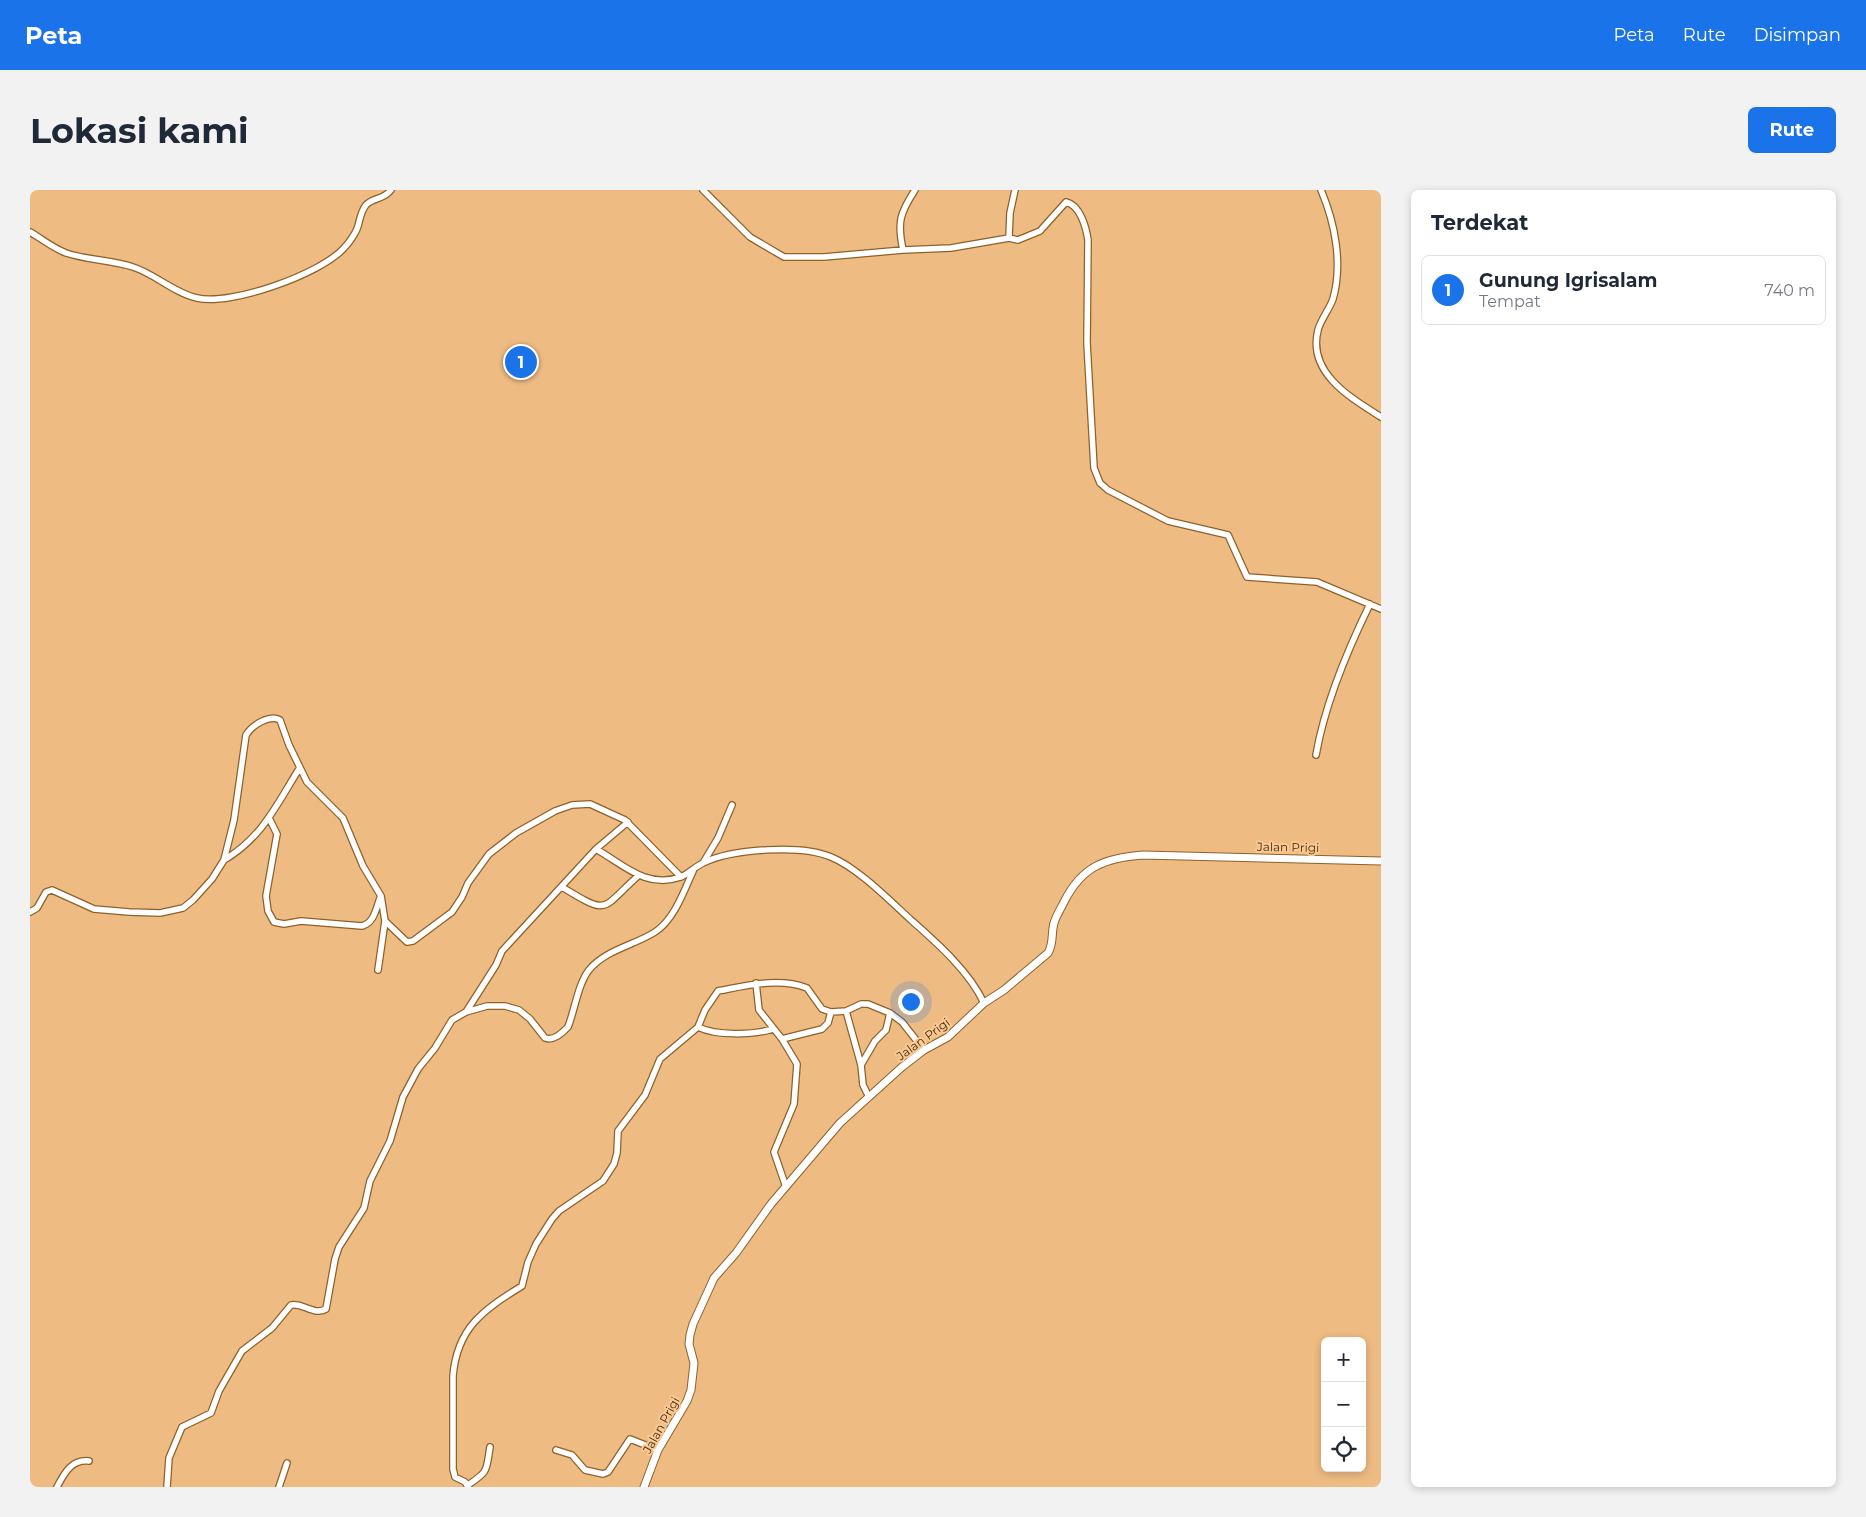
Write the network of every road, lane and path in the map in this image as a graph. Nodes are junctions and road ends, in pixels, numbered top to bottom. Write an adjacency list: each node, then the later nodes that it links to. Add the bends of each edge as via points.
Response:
1 (391, 190): 6 (street, via 368,203 344,248 325,264 241,295 200,299 189,296 149,273 112,261 68,254)
2 (703, 190): 8 (street, via 750,237 784,257)
3 (915, 190): 8 (street, via 900,216)
4 (1015, 190): 7 (street)
5 (1321, 190): 9 (street, via 1332,220 1336,274 1332,302 1318,331 1318,358 1331,380)
6 (30, 232)
7 (1009, 238): 8 (street, via 951,248); 10 (street, via 1018,240 1040,231 1066,202 1071,204 1085,225 1094,468 1100,483 1168,521 1228,536 1247,577 1318,582)
8 (903, 250)
9 (1381, 417)
10 (1370, 604): 11 (street); 12 (street, via 1352,641 1328,708)
11 (1381, 609)
12 (1316, 755)
13 (300, 769): 15 (street); 18 (street, via 278,719 271,718 247,732 234,820); 25 (street, via 307,782 343,818 363,866)
14 (732, 805): 20 (street)
15 (269, 818): 18 (street, via 252,840); 25 (street, via 277,834 266,896 274,922 362,926 372,920)
16 (628, 822): 17 (street); 23 (street); 27 (street, via 590,804 563,807 516,833 489,854 452,912 413,941 407,942)
17 (596, 849): 22 (street); 24 (street)
18 (224, 860): 26 (street, via 198,896 183,908 160,913 94,909 52,890 46,892 35,910)
19 (1381, 861): 30 (street, Jalan Prigi, via 1174,855 1119,857 1082,875 1070,890 1054,923 1052,946 1048,953)
20 (703, 863): 21 (street); 30 (street, via 747,851 830,856 924,931 965,975)
21 (693, 870): 23 (street); 32 (street, via 682,895 656,932 590,969 568,1027 562,1033 554,1038 545,1038 530,1018 505,1006 487,1006)
22 (638, 876): 23 (street, via 661,882); 24 (street, via 605,905 592,905)
23 (681, 877)
24 (562, 887): 32 (street, via 502,951)
25 (381, 896): 27 (street)
26 (30, 912)
27 (384, 921): 28 (street)
28 (378, 970)
29 (756, 984): 33 (street, via 807,988 822,1009); 35 (street, via 718,991); 36 (street, via 759,1010)
30 (984, 1003): 38 (street, Jalan Prigi, via 948,1037)
31 (846, 1010): 33 (street); 34 (street, via 868,1004); 39 (street)
32 (466, 1012): 49 (street, via 452,1020 442,1032 403,1097 390,1141 370,1181 364,1208 334,1259 326,1309 318,1311 300,1304 291,1305 272,1328 242,1351 211,1413 182,1427 169,1458)
33 (831, 1012): 37 (street, via 827,1026 822,1029)
34 (890, 1013): 38 (street, via 902,1022); 39 (street, via 886,1030 875,1041)
35 (698, 1027): 36 (street, via 715,1034); 47 (street, via 660,1059 646,1095 618,1131 614,1164 603,1181 559,1211 536,1244 522,1286 475,1320 462,1338 454,1369 453,1469 455,1477)
36 (773, 1029): 37 (street)
37 (782, 1039): 41 (street, via 798,1064 794,1104 774,1152)
38 (924, 1050): 40 (street, Jalan Prigi)
39 (861, 1065): 40 (street, via 863,1085)
40 (869, 1097): 41 (street, Jalan Prigi, via 824,1140)
41 (786, 1187): 44 (street, Jalan Prigi, via 714,1278 690,1335 694,1369 691,1390)
42 (490, 1447): 47 (street, via 486,1471)
43 (556, 1450): 44 (street, via 572,1455 585,1470 599,1475 608,1472 630,1439)
44 (658, 1450): 51 (street, Jalan Prigi)
45 (89, 1461): 48 (street, via 75,1462)
46 (287, 1462): 50 (street)
47 (468, 1486)
48 (56, 1487)
49 (167, 1487)
50 (279, 1487)
51 (644, 1487)

